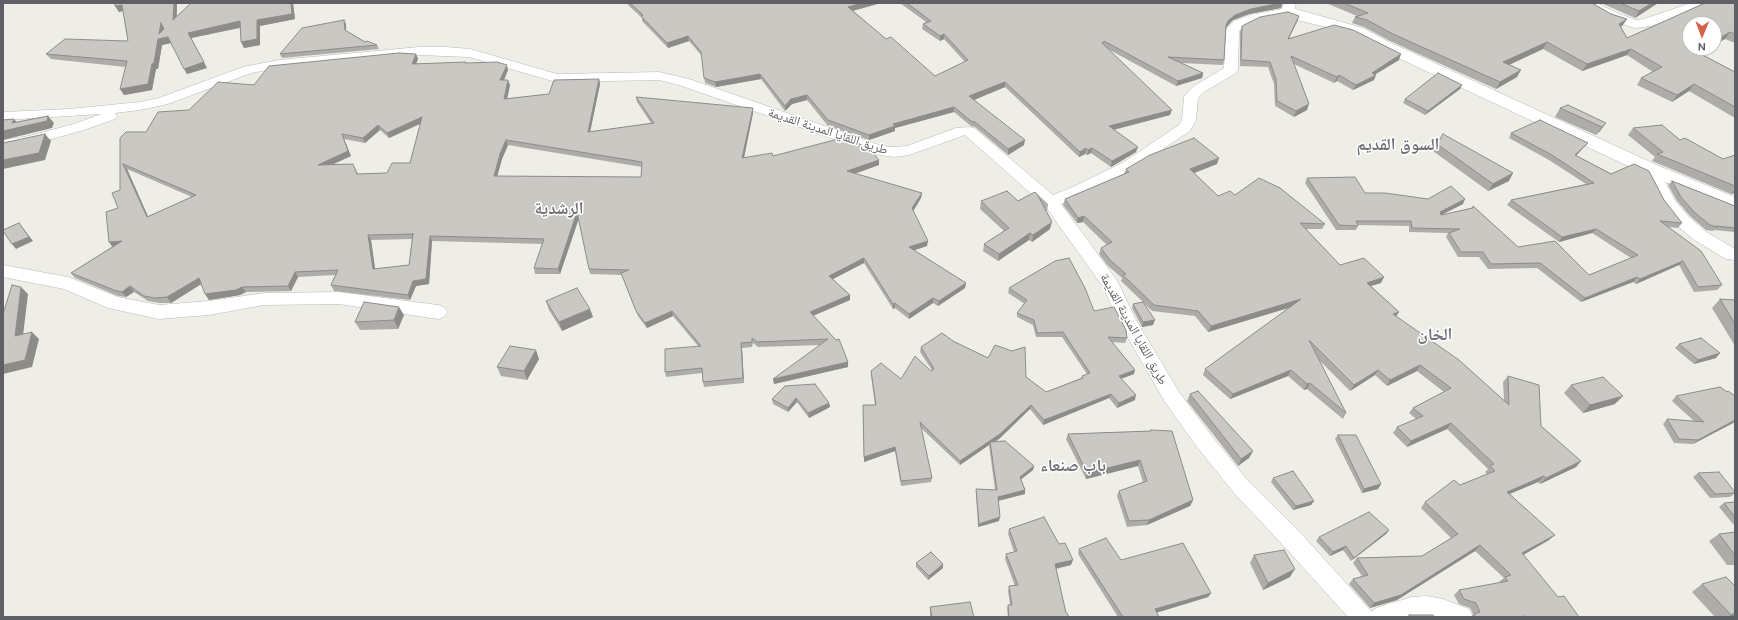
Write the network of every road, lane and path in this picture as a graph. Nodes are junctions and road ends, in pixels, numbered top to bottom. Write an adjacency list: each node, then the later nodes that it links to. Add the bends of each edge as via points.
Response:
1 (1588, 3): 2 (street, via 1612,16 1635,24 1646,23)
2 (1704, 3)
3 (1289, 8): 7 (street, via 1295,15 1357,31); 8 (street, via 1239,24 1233,30 1231,70 1199,89 1191,97 1189,120 1185,128 1129,165 1081,190)
4 (140, 106): 5 (street); 6 (street, via 79,127); 8 (street, طريق اللقايا المدينة القديمة, via 164,101 248,70 279,64 419,51 470,53 556,78 659,76 684,82 880,150 909,150 961,131 969,131)
5 (3, 116)
6 (3, 145)
7 (1652, 170): 9 (street); 10 (street, via 1669,204 1683,222)
8 (1050, 202): 13 (street, طريق اللقايا المدينة القديمة, via 1112,286 1126,319 1172,397 1204,441 1241,487)
9 (1735, 204)
10 (1734, 257)
11 (3, 271): 12 (street, via 68,283 114,303 159,312 209,308 264,299 339,298)
12 (438, 312)
13 (1363, 617)
14 (1382, 617): 15 (street, via 1412,608 1427,607)
15 (1461, 617)

